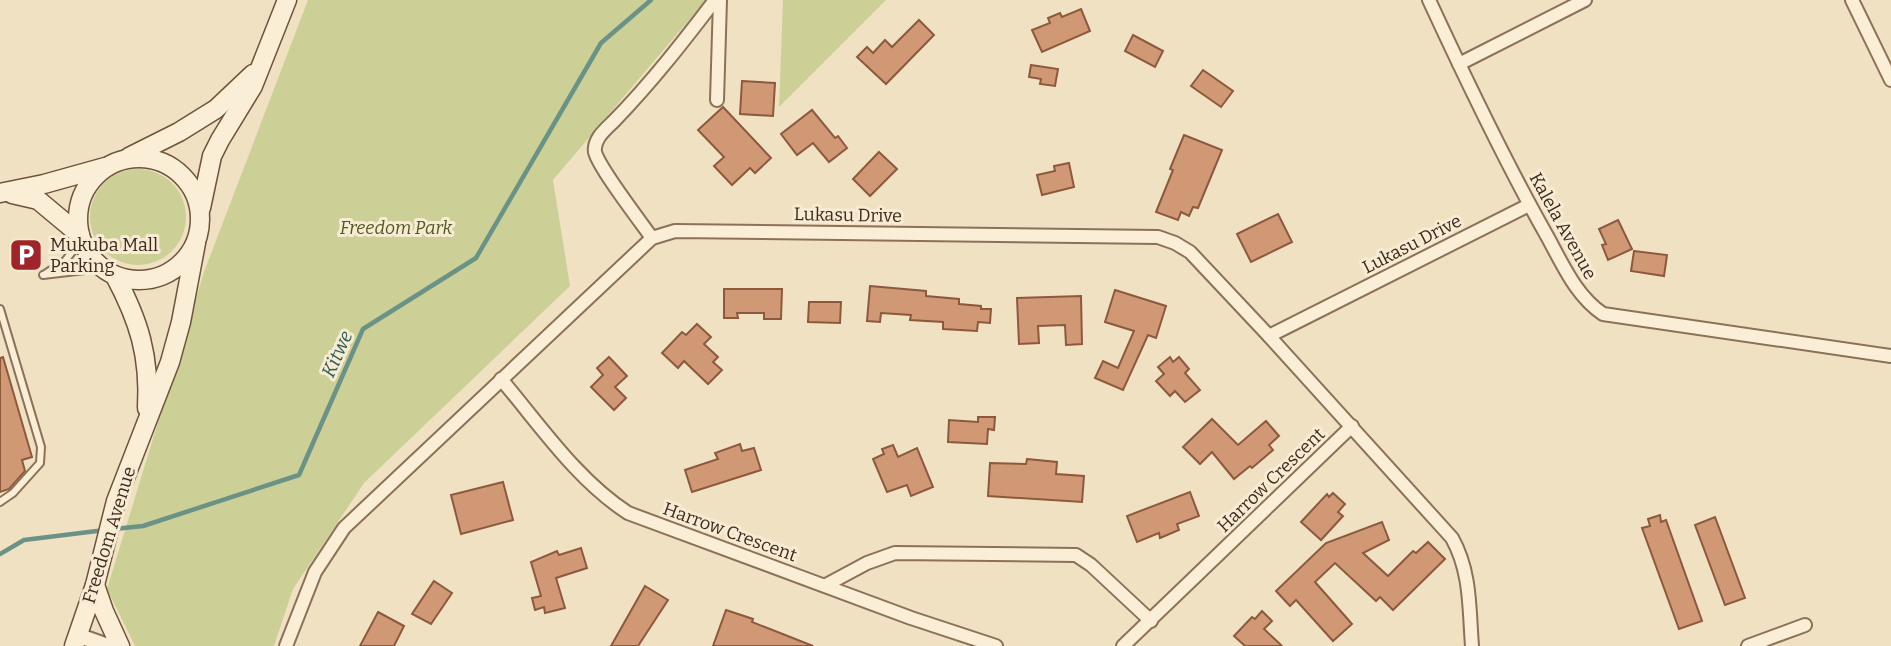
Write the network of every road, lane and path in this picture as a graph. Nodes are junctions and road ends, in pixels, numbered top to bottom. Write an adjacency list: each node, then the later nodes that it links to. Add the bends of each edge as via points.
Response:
1 (287, 0): 7 (main road)
2 (718, 0): 9 (street); 15 (street, via 596,143 595,152 604,170)
3 (1429, 0): 6 (street, Kalela Avenue)
4 (1586, 0): 6 (street)
5 (1852, 0): 8 (street)
6 (1459, 64): 12 (street, Kalela Avenue)
7 (259, 70): 10 (main road, via 216,109); 13 (main road, via 212,156)
8 (1891, 80)
9 (717, 100)
10 (116, 163): 11 (main road); 13 (main road, via 141,158 173,168 191,186); 14 (main road, via 86,188 78,219)
11 (1, 193): 14 (main road, via 38,200)
12 (1529, 205): 19 (street, Lukasu Drive); 20 (street, Kalela Avenue, via 1578,290 1604,314)
13 (200, 209): 16 (main road)
14 (81, 238): 17 (main road, via 93,260); 17 (lane, via 65,261 43,275)
15 (652, 238): 19 (street, Lukasu Drive, via 675,231 1158,237 1190,252); 21 (street)
16 (196, 243): 17 (main road, via 171,272 153,279 134,280); 22 (main road, Freedom Avenue, via 181,322)
17 (109, 272): 22 (main road, Freedom Avenue, via 137,322 145,352 149,382)
18 (0, 309): 24 (lane, via 41,447 40,463)
19 (1269, 336): 23 (street)
20 (1891, 356)
21 (501, 379): 26 (street, Harrow Crescent, via 587,480 618,507); 32 (street, via 344,528 315,572)
22 (146, 425): 25 (main road, Freedom Avenue, via 116,501)
23 (1352, 426): 27 (street, Harrow Crescent); 35 (street, via 1452,538 1462,556)
24 (0, 502)
25 (95, 585): 29 (main road, Freedom Avenue); 31 (main road)
26 (825, 585): 27 (street, via 895,553 1076,555); 33 (street, Harrow Crescent)
27 (1151, 621): 34 (street, Harrow Crescent)
28 (1805, 625): 36 (street)
29 (76, 640): 30 (street)
30 (107, 646)
31 (120, 646)
32 (286, 646)
33 (996, 646)
34 (1123, 646)
35 (1472, 646)
36 (1748, 646)

